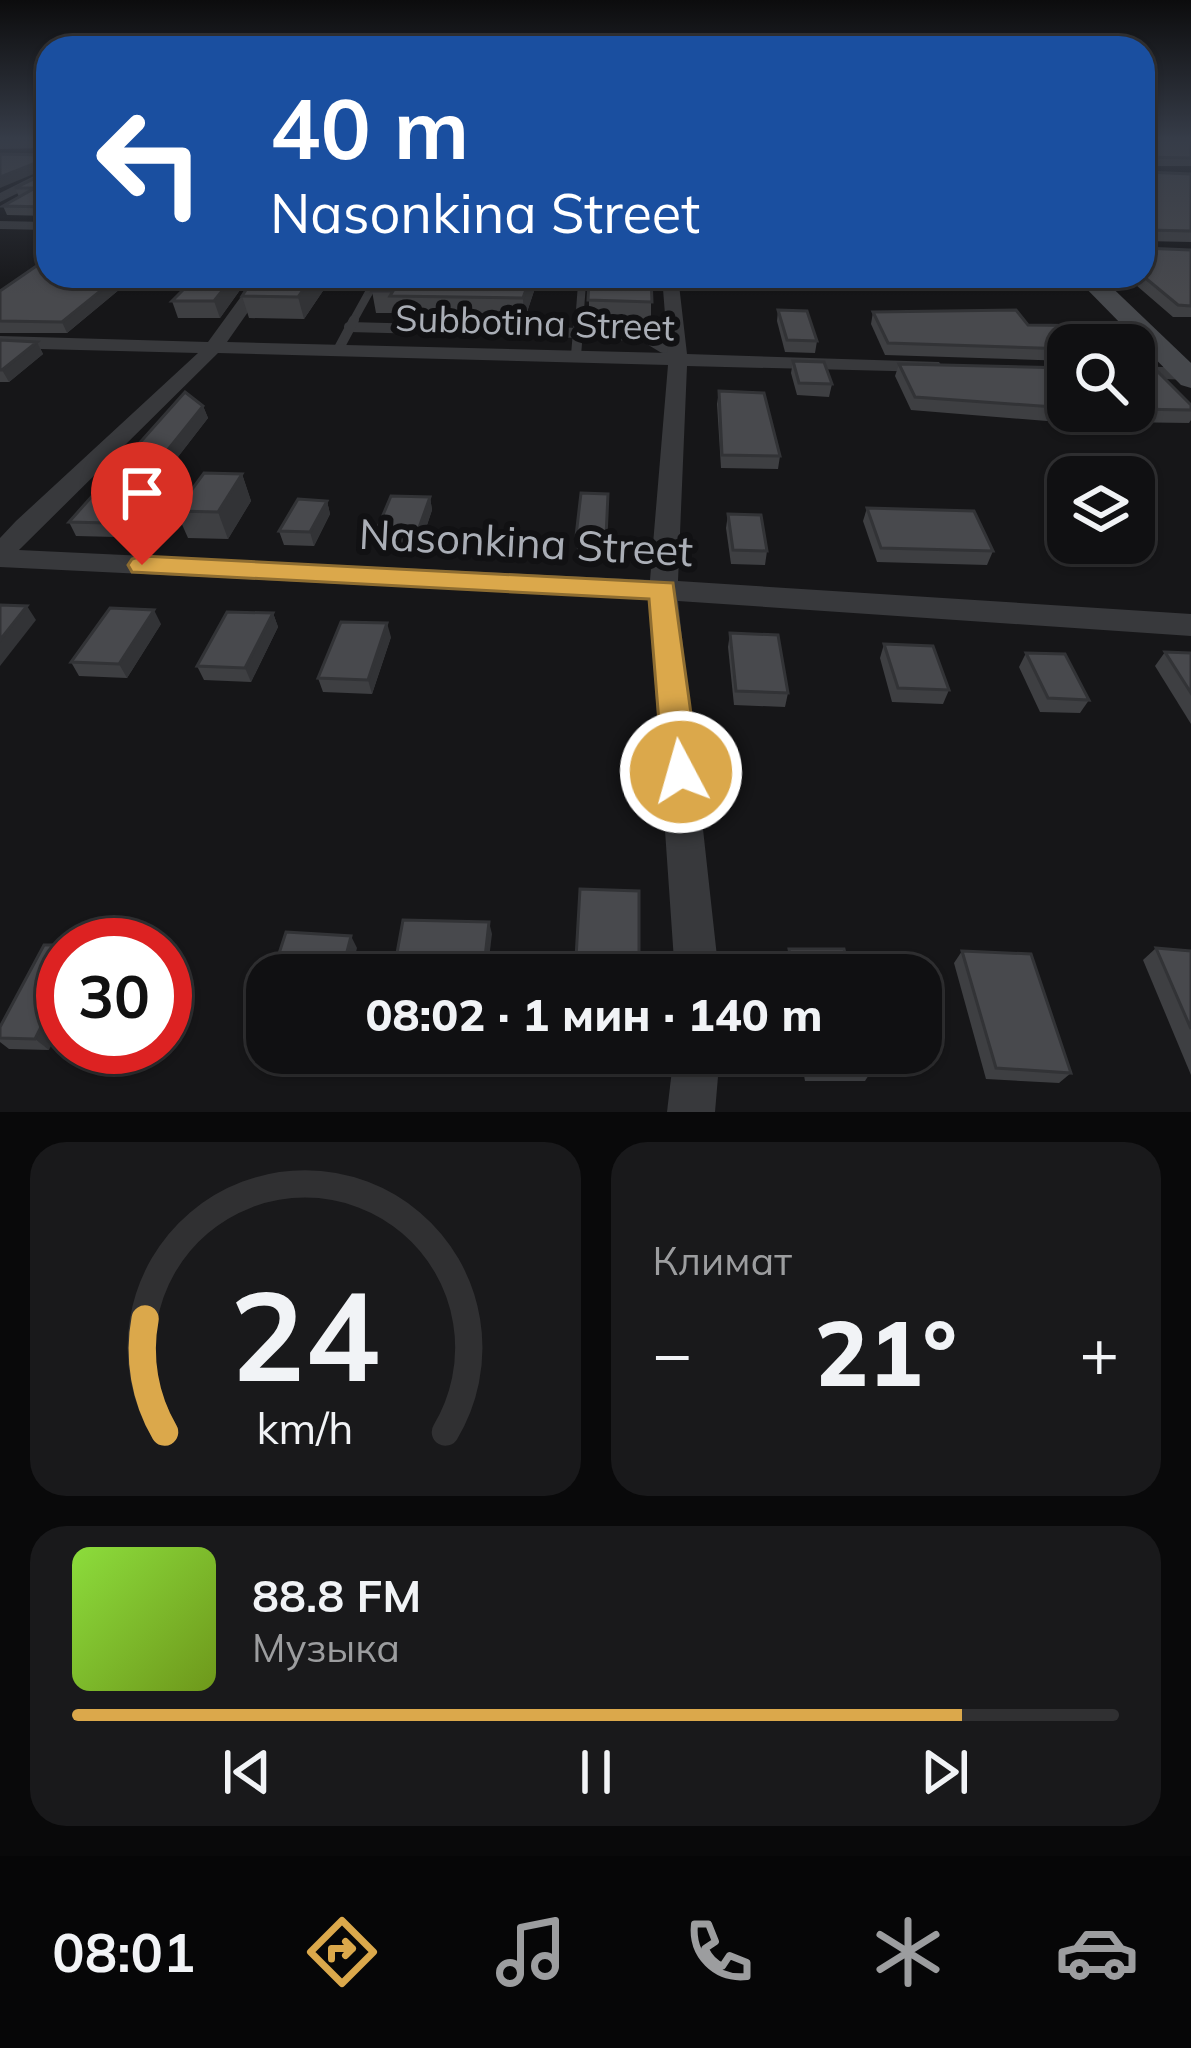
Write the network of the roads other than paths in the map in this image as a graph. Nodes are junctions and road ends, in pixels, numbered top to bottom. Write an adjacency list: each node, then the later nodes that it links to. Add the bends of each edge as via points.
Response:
1 (0, 225): 2 (street)
2 (36, 226)
3 (256, 288): 12 (street)
4 (371, 288): 8 (lane)
5 (582, 288): 9 (lane)
6 (671, 288): 14 (street)
7 (1097, 288): 18 (street)
8 (349, 327): 9 (lane); 13 (lane)
9 (581, 333): 15 (lane)
10 (608, 334): 14 (lane, via 643,336)
11 (0, 342): 12 (street, Subbotina Street)
12 (213, 348): 13 (street, Subbotina Street); 19 (street, via 36,511)
13 (338, 350): 15 (street, Subbotina Street)
14 (678, 353): 15 (street, Subbotina Street); 16 (street, Subbotina Street); 20 (street)
15 (576, 355)
16 (953, 367)
17 (1155, 374): 18 (street)
18 (1189, 376)
19 (0, 557): 20 (street, Nasonkina Street)
20 (663, 590): 21 (street, Nasonkina Street); 22 (street)
21 (1191, 625)
22 (695, 954)
23 (695, 1074): 24 (street)
24 (691, 1112)

